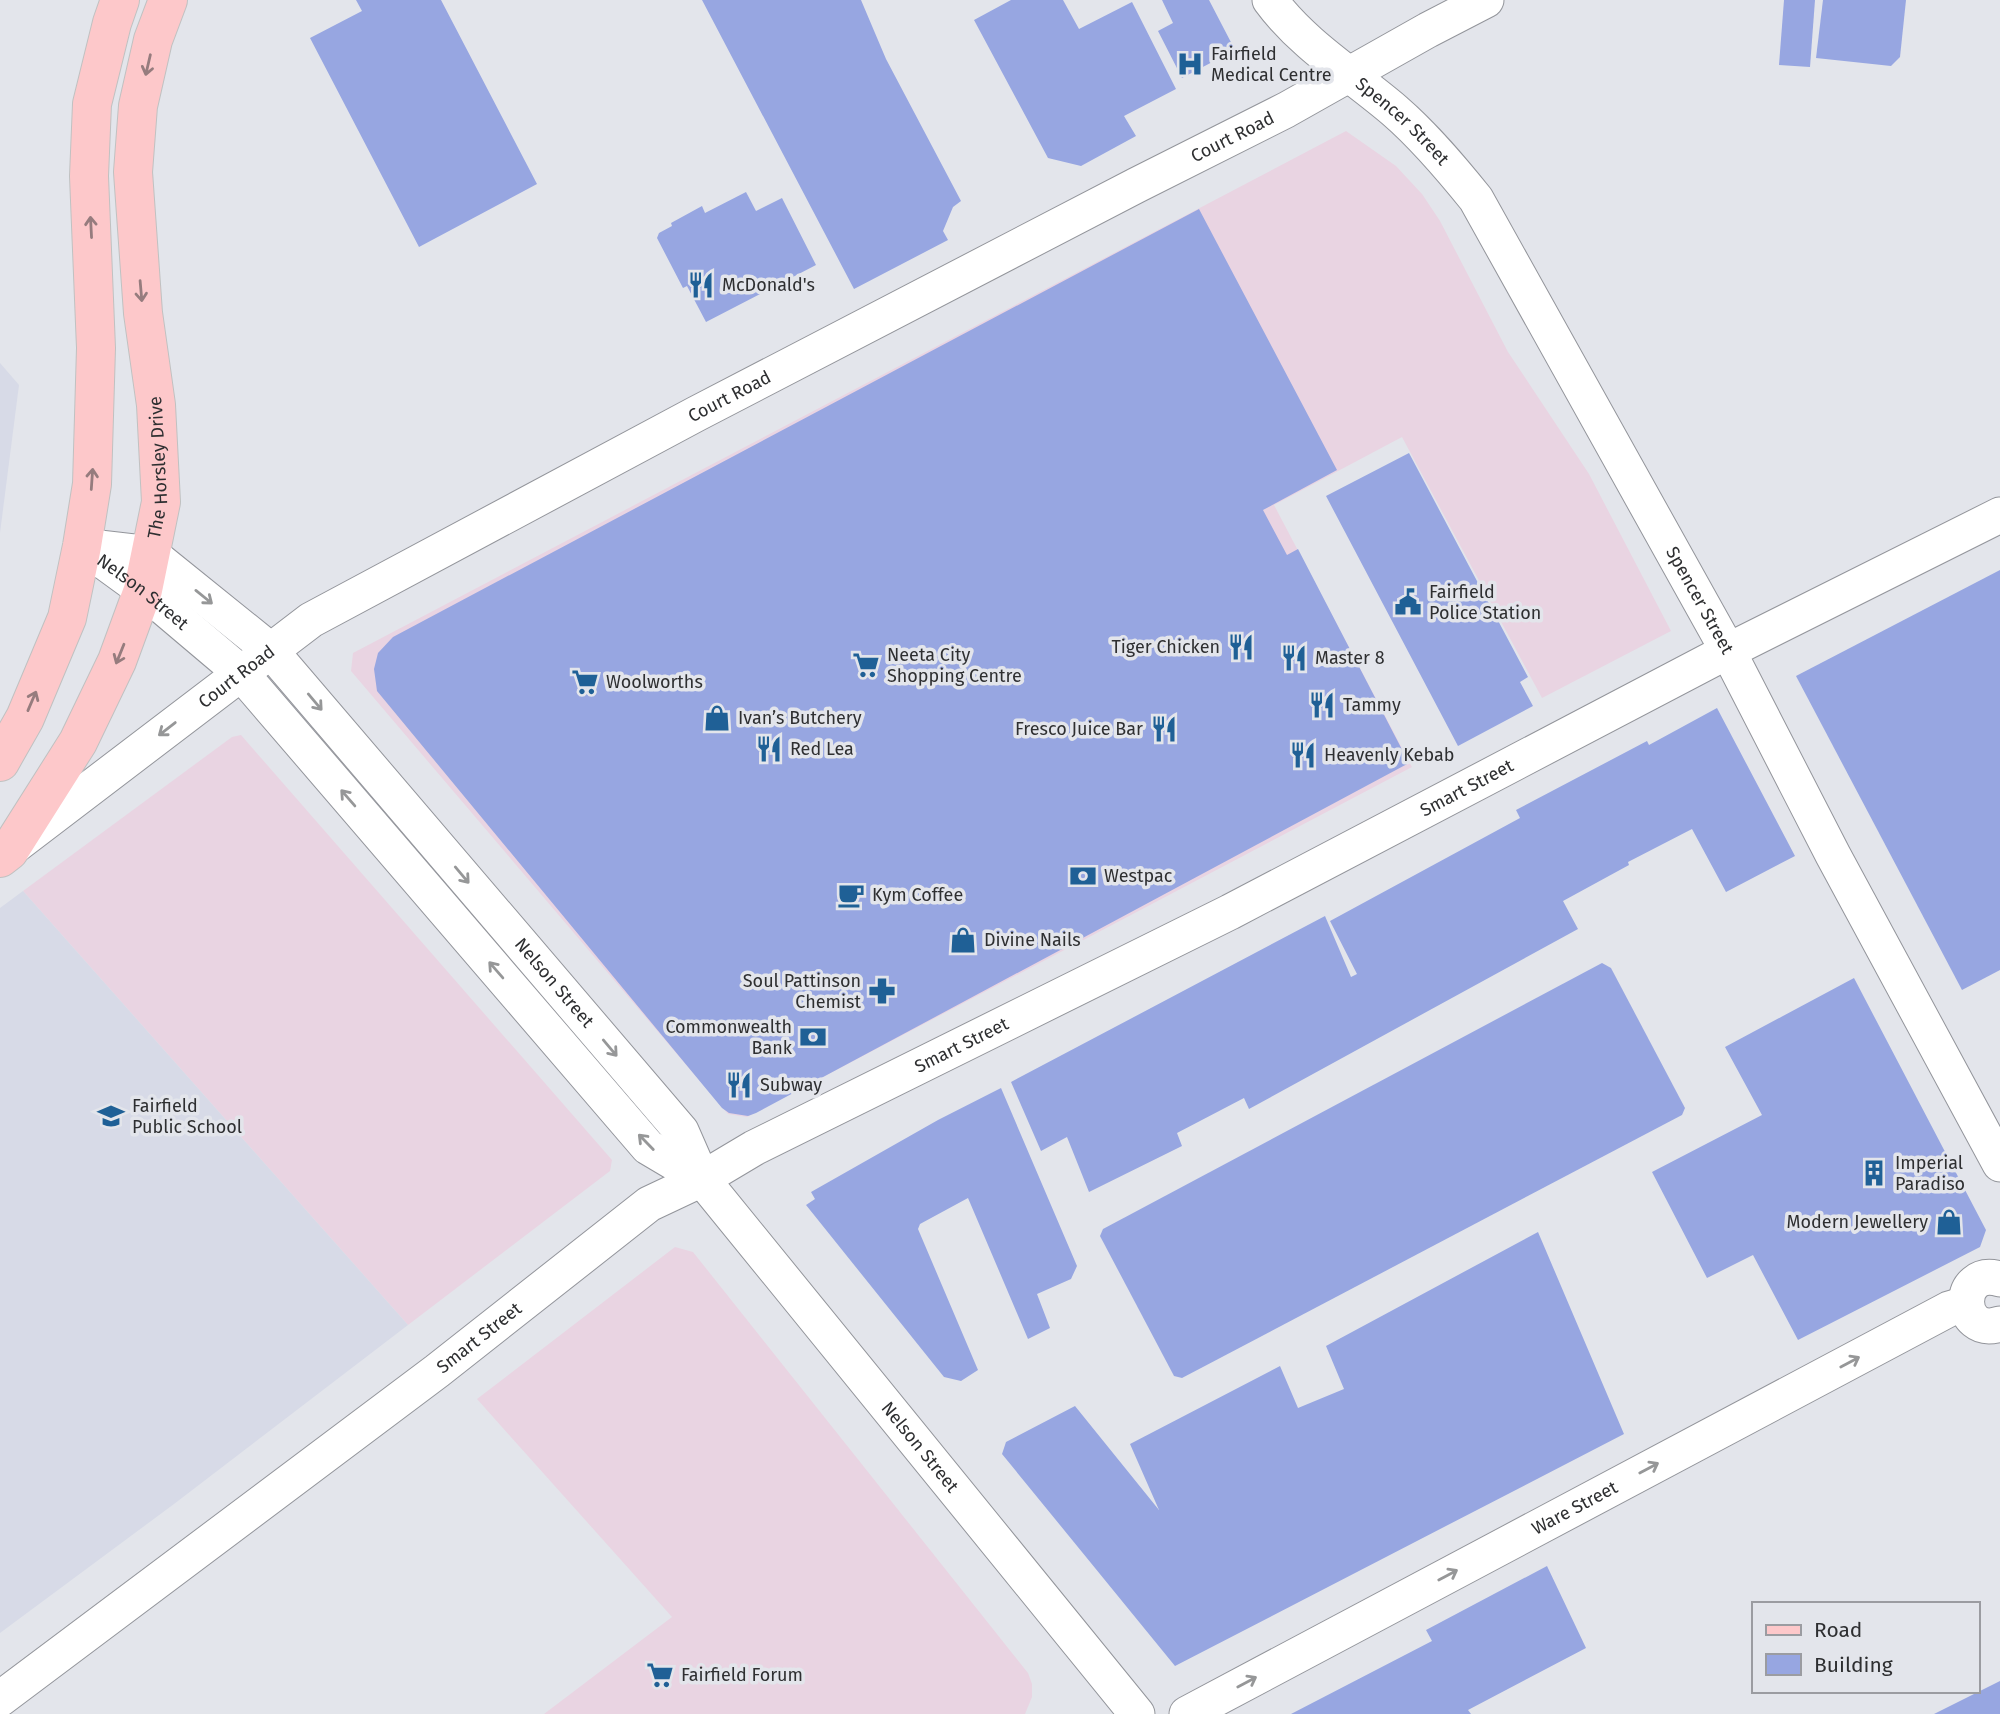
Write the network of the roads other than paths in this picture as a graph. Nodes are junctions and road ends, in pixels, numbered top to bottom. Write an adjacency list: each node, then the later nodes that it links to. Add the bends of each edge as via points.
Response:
1 (120, 0): 7 (main road, one-way to 1, via 92,484 96,348 89,176 92,104)
2 (168, 0): 8 (main road, The Horsley Drive, one-way to 8, via 153,40 138,106 133,172 161,502)
3 (1270, 0): 5 (street, Spencer Street, via 1301,34)
4 (1486, 0): 5 (street, Court Road)
5 (1350, 75): 9 (street, Court Road, via 443,548 311,620); 10 (street, Spencer Street, via 1437,152 1476,199)
6 (2000, 515): 10 (street, Smart Street)
7 (82, 546): 8 (street, Nelson Street); 12 (main road, one-way to 7, via 25,718 67,618)
8 (147, 572): 9 (street, Nelson Street, one-way to 9); 11 (street, Nelson Street); 13 (main road, The Horsley Drive, one-way to 13, via 117,661 78,742)
9 (270, 650): 11 (street, Court Road); 15 (street, Nelson Street, one-way to 15, via 681,1131)
10 (1728, 651): 14 (street, Spencer Street); 15 (street, Smart Street, via 1230,912 767,1142)
11 (240, 673): 13 (street, Court Road, one-way to 13); 15 (street, Nelson Street, one-way to 11, via 648,1147)
12 (0, 762)
13 (4, 854)
14 (2000, 1164)
15 (702, 1179): 19 (street, Smart Street, via 649,1204 437,1371); 20 (street, Nelson Street)
16 (2000, 1279): 17 (street, via 1976,1282)
17 (1966, 1304): 18 (street, via 1977,1322); 21 (street, Ware Street, one-way to 17, via 1937,1315)
18 (2000, 1324)
19 (0, 1699)
20 (1137, 1714)
21 (1187, 1714)

